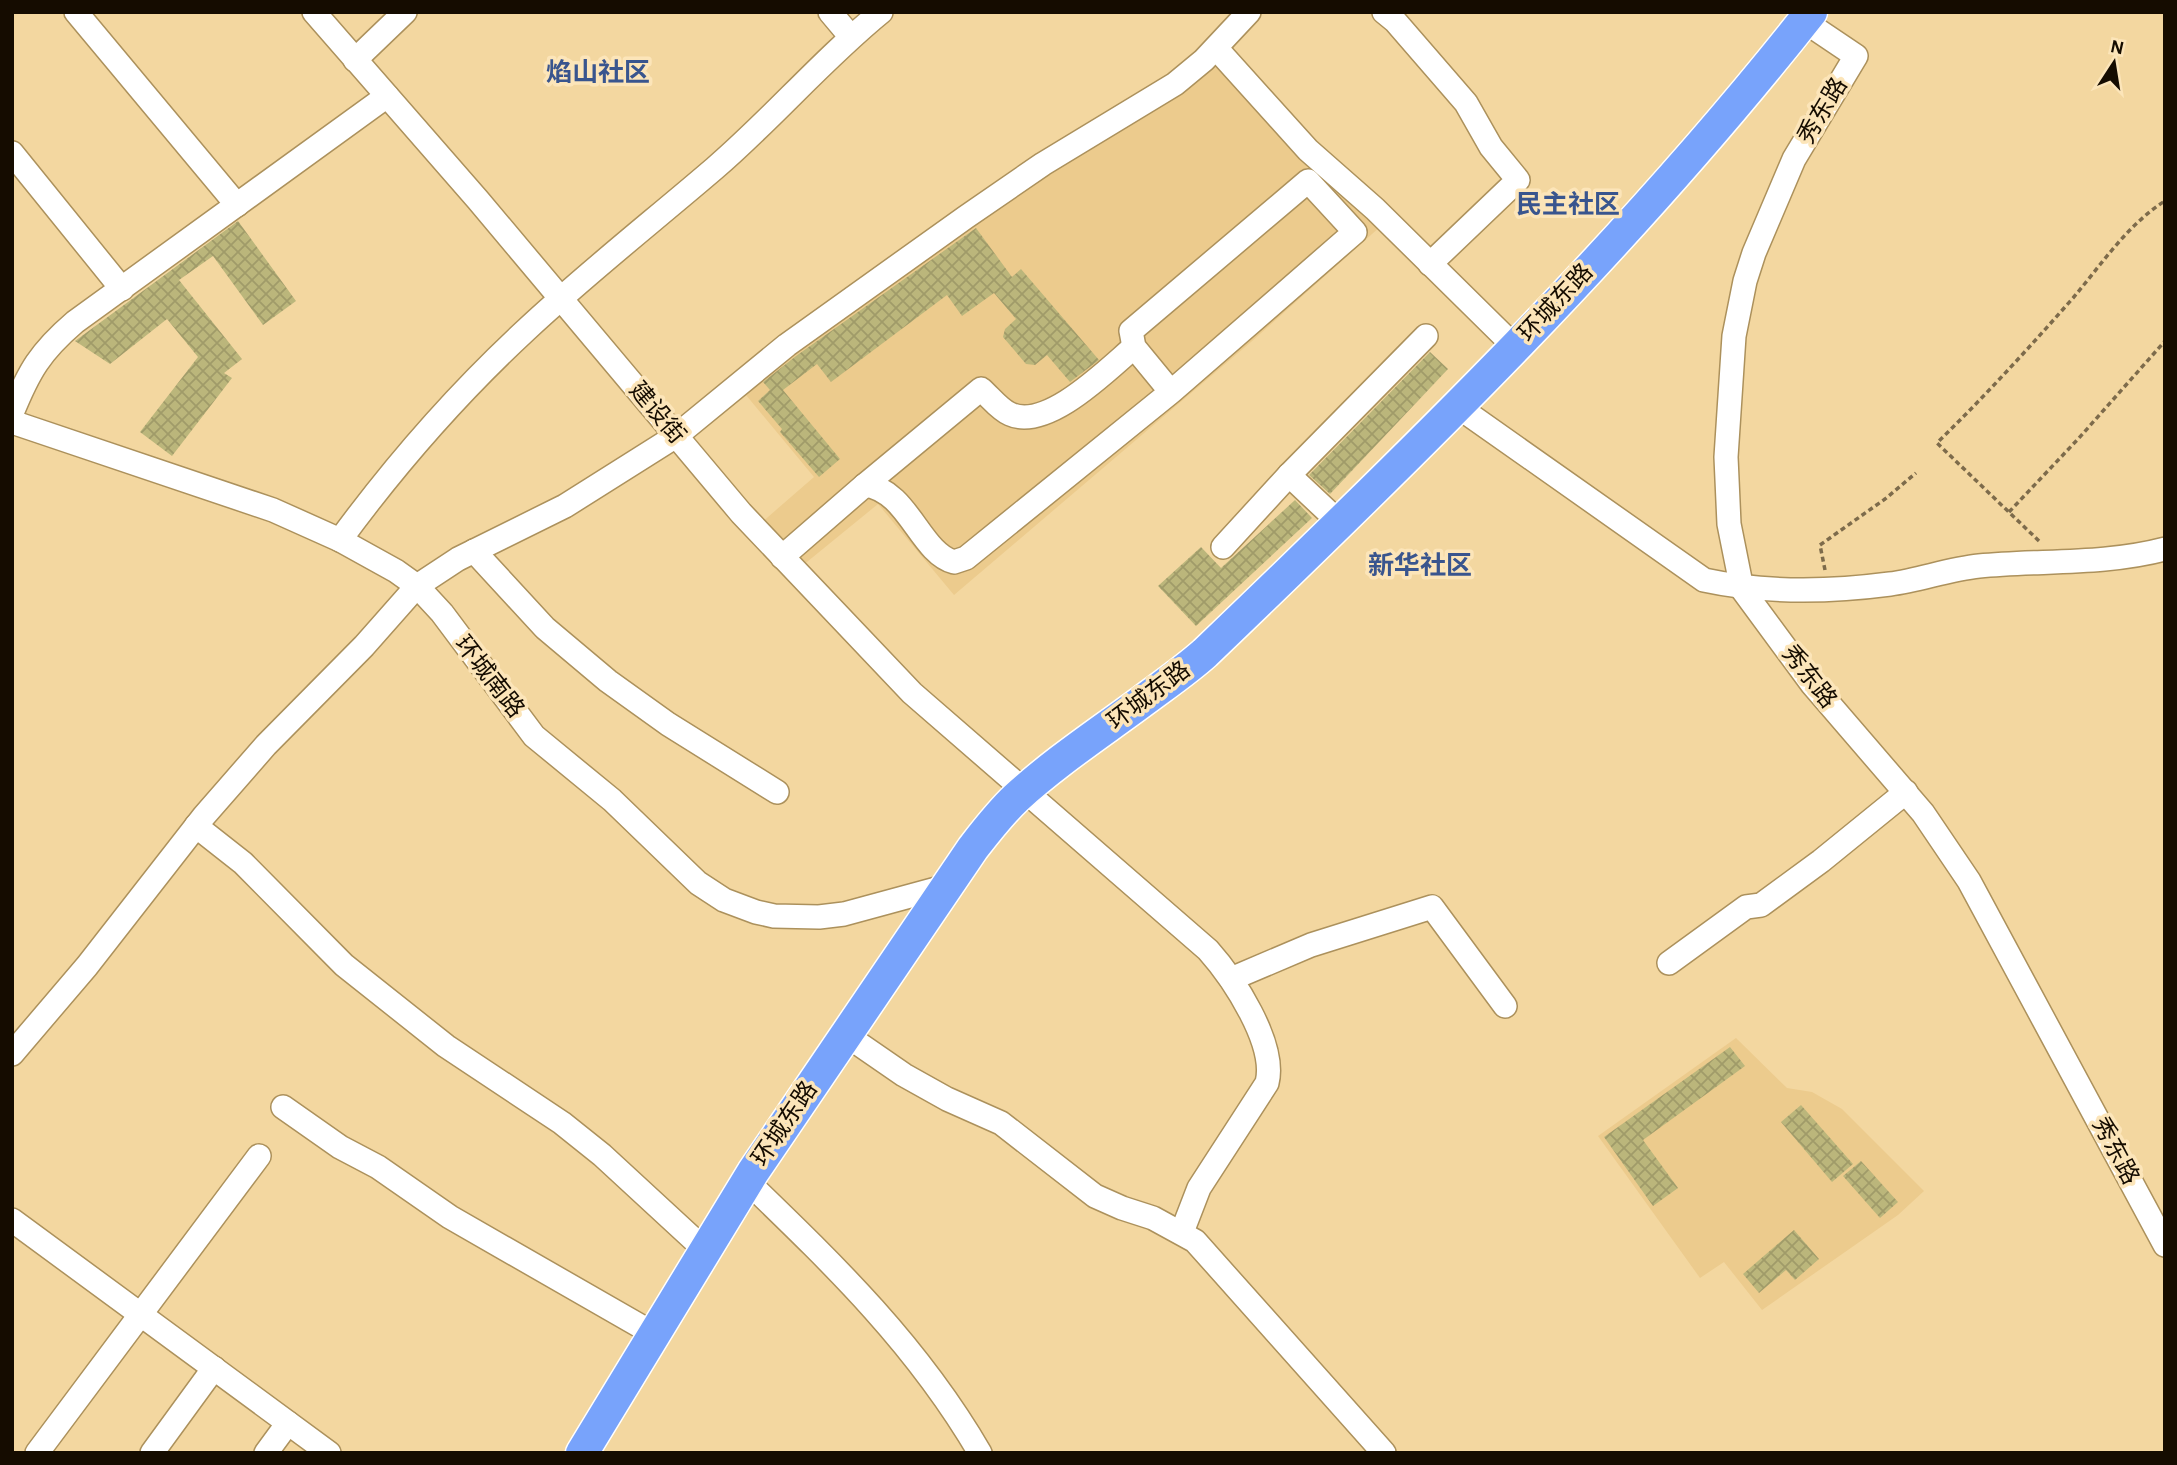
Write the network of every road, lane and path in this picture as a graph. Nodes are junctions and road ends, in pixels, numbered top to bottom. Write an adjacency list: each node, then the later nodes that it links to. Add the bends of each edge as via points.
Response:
1 (76, 12): 15 (street)
2 (314, 12): 11 (street, 建设街)
3 (405, 12): 11 (street)
4 (831, 12): 9 (street)
5 (881, 12): 9 (street)
6 (1249, 12): 10 (street)
7 (1384, 12): 16 (street, via 1465,103 1491,147 1518,180)
8 (1808, 17): 22 (highway, 环城东路, via 1644,207); 40 (street, 秀东路, via 1856,56 1794,159 1754,253 1739,309 1726,491)
9 (851, 37): 18 (street, via 715,168)
10 (1216, 48): 16 (street, via 1308,150); 27 (street, via 1175,83 1043,163 876,280)
11 (355, 60): 12 (street, 建设街)
12 (387, 96): 15 (street); 18 (street, 建设街)
13 (12, 153): 17 (street)
14 (2165, 201): 31 (path, via 2141,219 1981,400 1937,443)
15 (237, 205): 17 (street)
16 (1430, 264): 22 (street)
17 (122, 289): 25 (street, via 47,348 27,375)
18 (561, 299): 27 (street, 建设街); 33 (street, via 452,406 374,493)
19 (1426, 336): 29 (street)
20 (2165, 341): 31 (path)
21 (1134, 347): 23 (street); 23 (street, via 1131,331 1308,181 1355,232); 30 (street, via 1045,414 1026,418 1008,414 981,390)
22 (1515, 347): 24 (highway, 环城东路)
23 (1171, 392): 30 (street, via 961,561 941,556 891,496)
24 (1457, 406): 32 (highway, 环城东路); 40 (street, via 1704,580)
25 (12, 413)
26 (12, 422): 33 (street, 环城南路, via 273,510)
27 (676, 436): 36 (street, via 565,506); 37 (street, 建设街)
28 (1916, 472): 41 (path, via 1820,545)
29 (1289, 475): 32 (street); 34 (street)
30 (865, 485): 37 (street)
31 (2009, 512): 38 (path)
32 (1340, 523): 43 (highway, 环城东路, via 1197,660)
33 (340, 540): 39 (street, 环城南路)
34 (1223, 547)
35 (2165, 550): 38 (street, via 2131,558)
36 (474, 551): 39 (street); 42 (street, via 545,628 608,681)
37 (782, 557): 43 (street, 建设街, via 912,693)
38 (2059, 562): 41 (street, via 1978,566 1891,584)
39 (417, 586): 45 (street); 46 (street, 环城南路, via 534,736 611,800 698,883 724,900 774,916 819,916 844,914)
40 (1742, 589): 41 (street); 44 (street, 秀东路, via 1812,684)
41 (1828, 589)
42 (777, 792)
43 (1023, 792): 46 (highway, 环城东路, via 993,822); 48 (street, 建设街, via 1208,950)
44 (1906, 792): 47 (street, via 1821,861 1760,905 1746,907); 57 (street, 秀东路, via 1969,881)
45 (196, 826): 51 (street); 58 (street, via 243,863 344,965 446,1046 562,1123)
46 (947, 886): 50 (highway, 环城东路)
47 (1669, 963)
48 (1231, 979): 49 (street, via 1311,945 1433,906); 56 (street, 建设街, via 1255,1019 1270,1074 1199,1188)
49 (1505, 1006)
50 (846, 1035): 54 (highway, 环城东路); 56 (street, via 904,1075 1001,1123 1082,1189)
51 (12, 1054)
52 (283, 1107): 60 (street, via 450,1217)
53 (259, 1156): 59 (street)
54 (747, 1181): 58 (highway, 环城东路); 68 (street, via 897,1333)
55 (12, 1220): 59 (street)
56 (1182, 1232): 69 (street, via 1255,1306)
57 (2165, 1245)
58 (705, 1250): 60 (highway, 环城东路)
59 (141, 1314): 61 (street); 63 (street)
60 (654, 1334): 67 (highway, 环城东路)
61 (214, 1368): 62 (street); 64 (street)
62 (288, 1423): 65 (street); 66 (street)
63 (37, 1453)
64 (152, 1453)
65 (266, 1453)
66 (329, 1453)
67 (582, 1453)
68 (980, 1453)
69 (1384, 1453)

